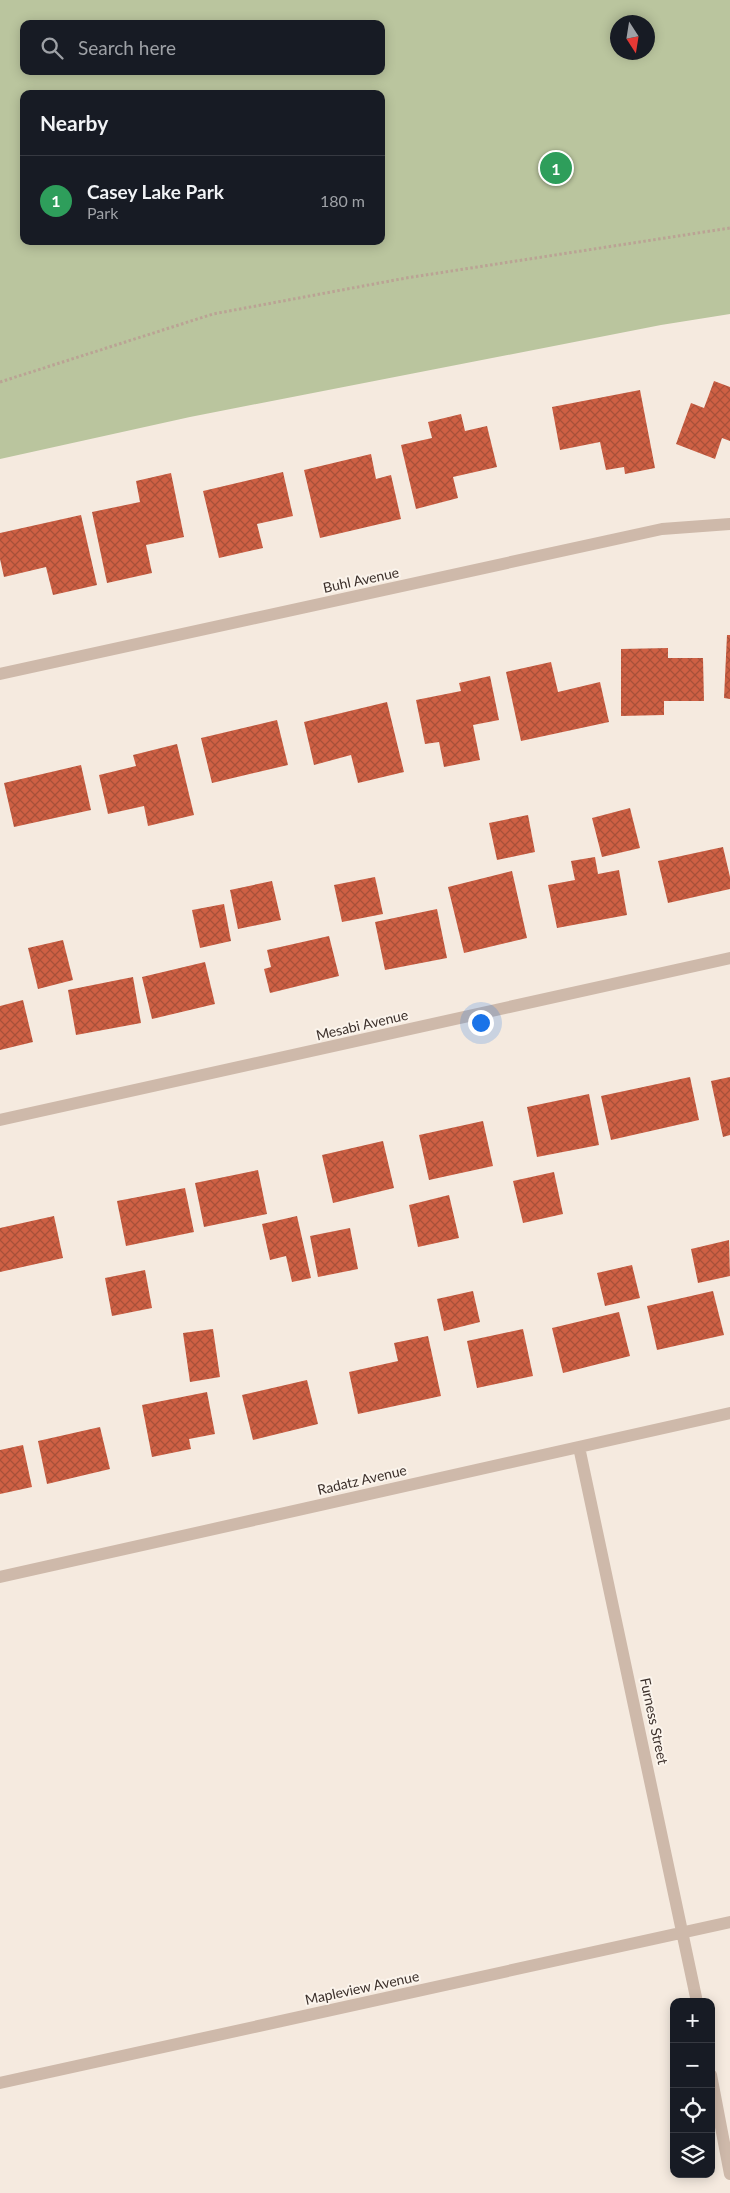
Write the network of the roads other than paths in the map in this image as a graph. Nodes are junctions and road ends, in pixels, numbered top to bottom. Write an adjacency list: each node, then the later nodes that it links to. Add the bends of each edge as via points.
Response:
1 (730, 524): 2 (street, Buhl Avenue, via 662,529)
2 (0, 674)
3 (730, 958): 4 (street, Mesabi Avenue)
4 (0, 1120)
5 (730, 1413): 6 (street, Radatz Avenue)
6 (579, 1447): 7 (street, Radatz Avenue); 9 (street, Furness Street)
7 (0, 1577)
8 (730, 1922): 9 (street, Mapleview Avenue)
9 (684, 1932): 10 (street, Furness Street); 11 (street, Mapleview Avenue)
10 (696, 1998)
11 (0, 2082)
12 (713, 2088): 13 (street)
13 (730, 2174)

